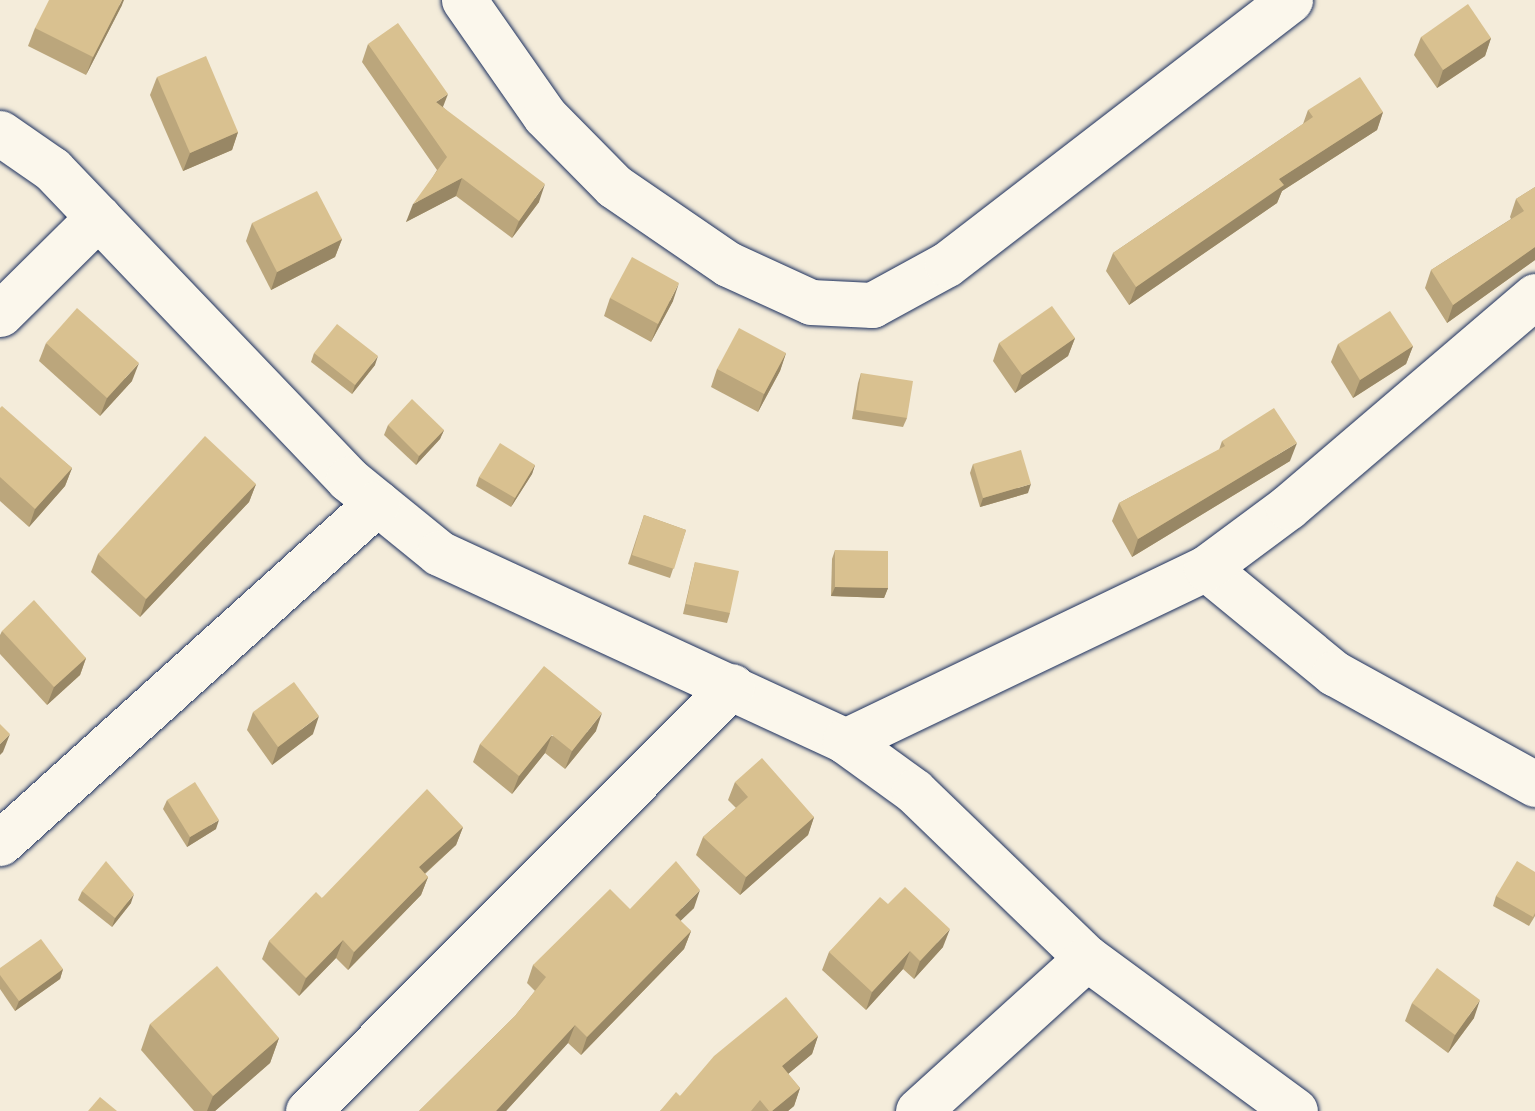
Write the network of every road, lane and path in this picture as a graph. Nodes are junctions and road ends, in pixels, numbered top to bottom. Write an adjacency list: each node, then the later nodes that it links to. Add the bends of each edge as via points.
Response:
1 (464, 0): 2 (street, via 545,116 614,186 728,264 811,302 872,306 947,264)
2 (1290, 0)
3 (0, 133): 4 (street, via 52,170)
4 (98, 217): 6 (street); 7 (street)
5 (1533, 302): 8 (street, via 1288,508)
6 (0, 314)
7 (376, 503): 9 (street, via 440,553); 12 (street)
8 (1206, 568): 10 (street); 11 (street, via 1334,673)
9 (732, 686): 10 (street); 14 (street)
10 (844, 742): 13 (street, via 914,791)
11 (1535, 784)
12 (0, 843)
13 (1086, 958): 15 (street); 16 (street, via 1257,1089)
14 (308, 1111)
15 (918, 1111)
16 (1296, 1111)

